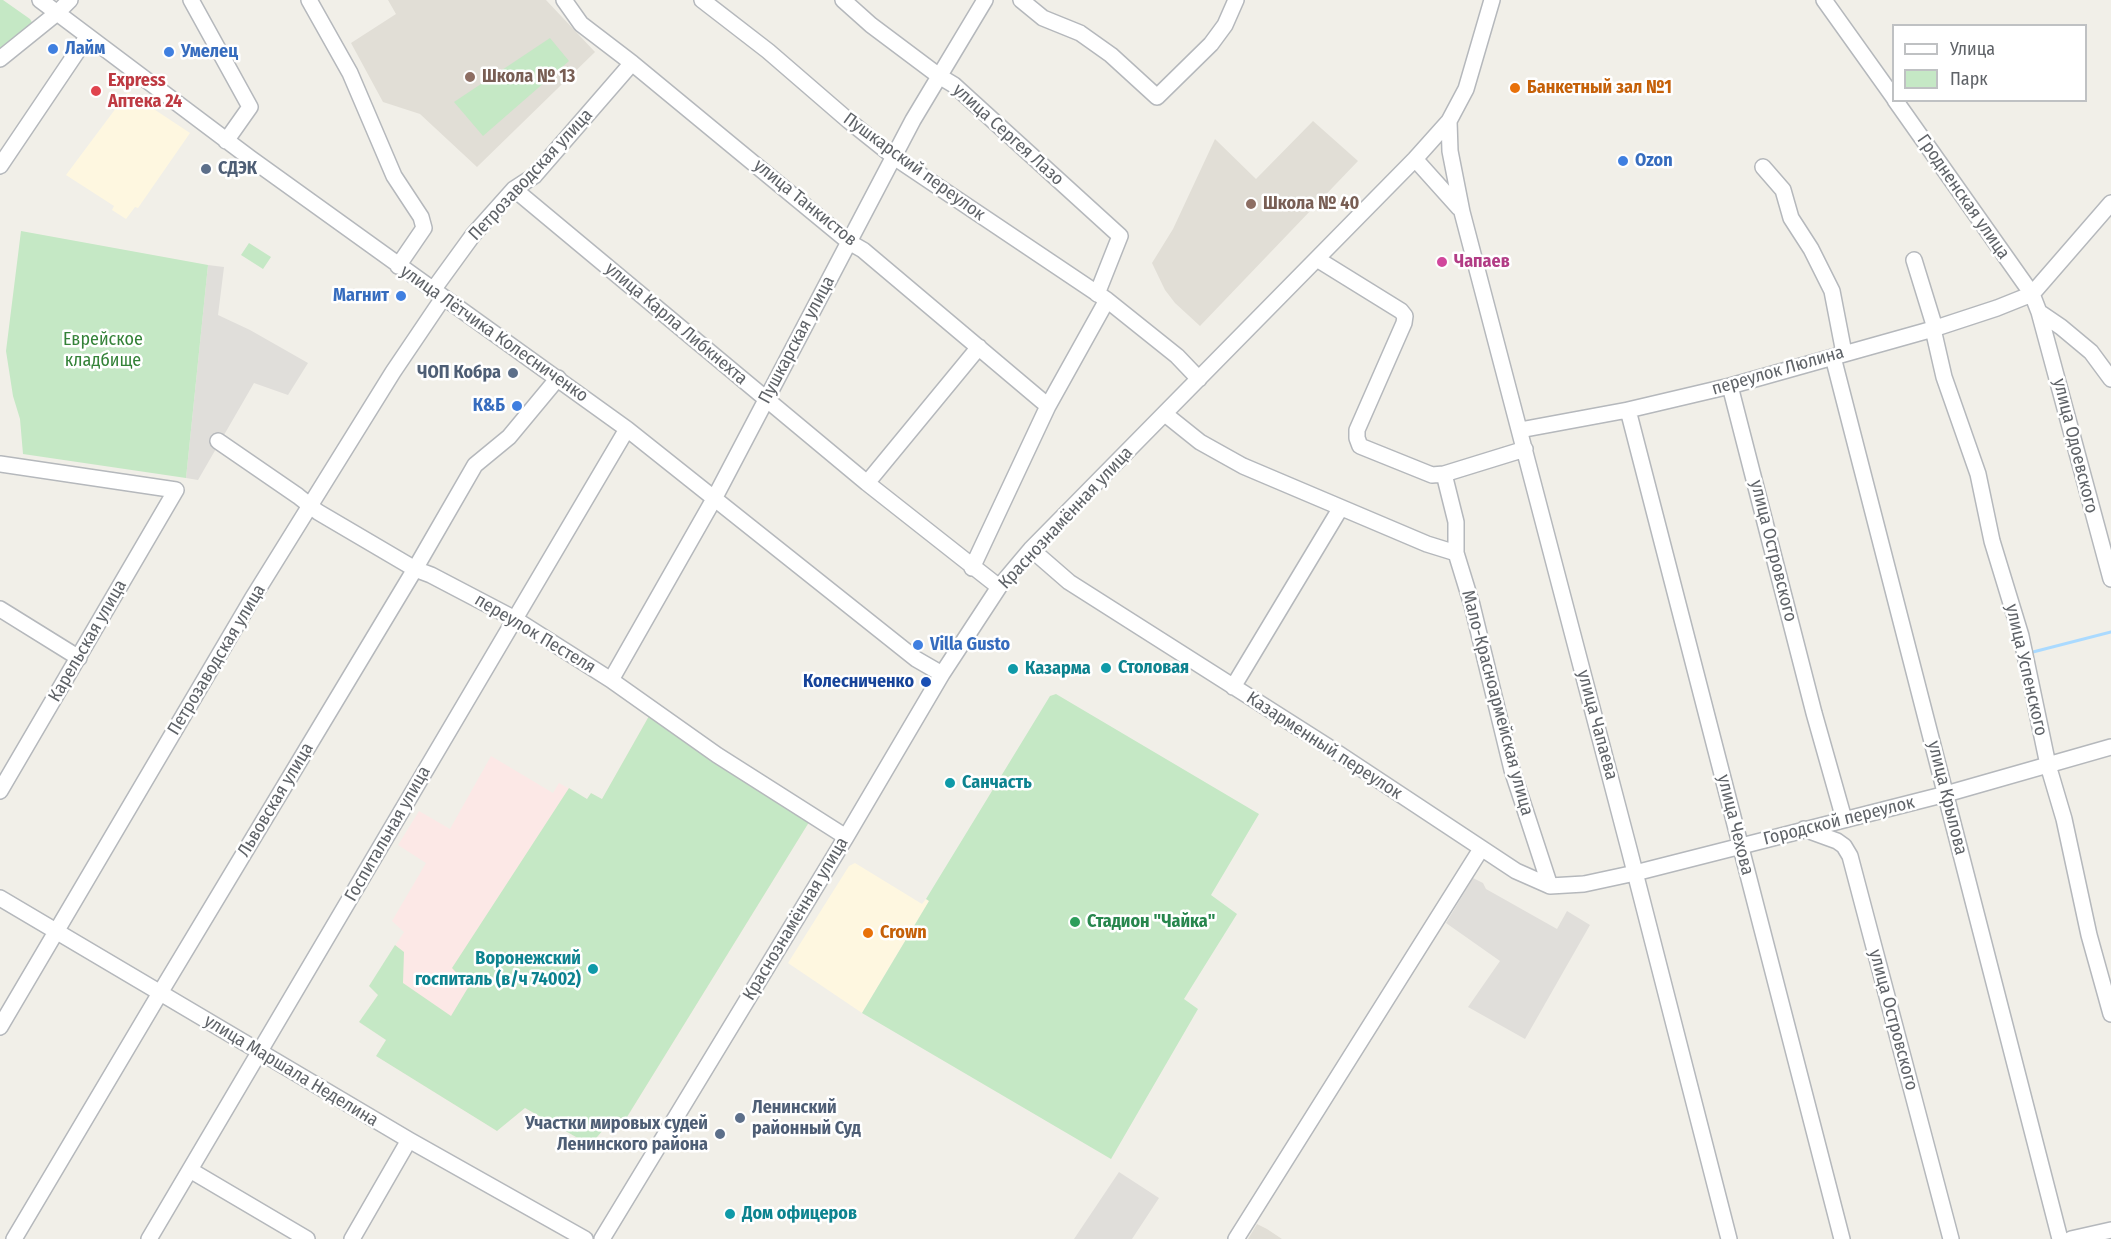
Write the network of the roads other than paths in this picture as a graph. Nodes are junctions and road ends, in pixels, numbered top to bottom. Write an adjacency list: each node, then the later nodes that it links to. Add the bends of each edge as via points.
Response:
1 (40, 0): 13 (street, улица Лётчика Колесниченко)
2 (70, 0): 13 (street)
3 (191, 0): 21 (street, via 250,107)
4 (309, 0): 32 (street, via 350,74 394,176 421,217 424,228)
5 (564, 0): 16 (street, улица Танкистов, via 581,24)
6 (702, 0): 22 (street, Пушкарский переулок)
7 (843, 0): 17 (street, улица Сергея Лазо)
8 (985, 0): 17 (street, Пушкарская улица)
9 (1021, 0): 10 (street, via 1043,18 1080,33 1158,97 1211,44)
10 (1236, 0)
11 (1492, 0): 20 (street, Краснознамённая улица, via 1466,89)
12 (1824, 0): 18 (street, Гродненская улица)
13 (57, 13): 14 (street, улица Лётчика Колесниченко); 15 (street)
14 (87, 37): 21 (street, улица Лётчика Колесниченко); 24 (street)
15 (0, 59)
16 (632, 63): 26 (street, Петрозаводская улица, via 534,176); 29 (street, улица Танкистов)
17 (939, 76): 22 (street, Пушкарская улица); 35 (street, улица Сергея Лазо, via 992,117 1120,236)
18 (1892, 96)
19 (1896, 102): 34 (street, Гродненская улица)
20 (1449, 121): 23 (street, Краснознамённая улица); 28 (street, улица Чапаева, via 1450,152)
21 (226, 141): 32 (street, улица Лётчика Колесниченко)
22 (894, 156): 29 (street, Пушкарская улица); 35 (street, Пушкарский переулок)
23 (1415, 159): 28 (street, улица Чапаева); 30 (street, Краснознамённая улица)
24 (0, 166)
25 (1763, 167): 39 (street, улица Крылова, via 1783,190 1791,219 1832,291)
26 (514, 189): 33 (street, Петрозаводская улица, via 473,235); 44 (street, улица Карла Либкнехта)
27 (2111, 203): 34 (street)
28 (1462, 212): 49 (street, улица Чапаева)
29 (849, 242): 38 (street, улица Танкистов); 44 (street, Пушкарская улица)
30 (1317, 259): 41 (street, Краснознамённая улица); 53 (street, via 1405,316 1357,430 1360,446 1431,475)
31 (1914, 260): 37 (street, улица Успенского)
32 (398, 266): 33 (street, улица Лётчика Колесниченко)
33 (438, 294): 40 (street, улица Лётчика Колесниченко); 56 (street, Петрозаводская улица)
34 (2032, 294): 36 (street, Гродненская улица); 37 (street, переулок Люлина)
35 (1102, 297): 41 (street, Пушкарский переулок, via 1177,356); 45 (street)
36 (2039, 312): 42 (street, via 2091,352); 62 (street, улица Одоевского)
37 (1934, 328): 39 (street, переулок Люлина); 71 (street, улица Успенского, via 1944,377 1977,474 1992,541 2021,636)
38 (979, 347): 45 (street, улица Танкистов); 54 (street)
39 (1839, 355): 43 (street, переулок Люлина); 73 (street, улица Крылова)
40 (558, 378): 48 (street, улица Лётчика Колесниченко); 61 (street, Львовская улица, via 509,437 475,465)
41 (1199, 379): 47 (street, Краснознамённая улица)
42 (2111, 379)
43 (1730, 386): 46 (street, переулок Люлина); 74 (street, улица Островского)
44 (766, 399): 54 (street, улица Карла Либкнехта); 55 (street, Пушкарская улица)
45 (1048, 405): 60 (street)
46 (1628, 410): 49 (street, переулок Люлина); 77 (street, улица Чехова)
47 (1165, 414): 57 (street, via 1200,442 1234,461); 58 (street, Краснознамённая улица)
48 (627, 429): 55 (street, улица Лётчика Колесниченко); 65 (street, Госпитальная улица)
49 (1520, 430): 51 (street, улица Чапаева)
50 (218, 441): 56 (street, переулок Пестеля)
51 (1525, 449): 53 (street); 79 (street, улица Чапаева)
52 (0, 464): 66 (street, Карельская улица, via 176,490)
53 (1444, 474): 59 (street, Мало-Красноармейская улица, via 1456,522)
54 (867, 483): 60 (street, улица Карла Либкнехта)
55 (714, 499): 67 (street, улица Лётчика Колесниченко, via 916,659); 68 (street, Пушкарская улица)
56 (311, 506): 61 (street, переулок Пестеля); 82 (street, Петрозаводская улица, via 252,599)
57 (1341, 509): 59 (street); 69 (street)
58 (1031, 549): 63 (street, Краснознамённая улица); 69 (street, Казарменный переулок, via 1069,582)
59 (1456, 553): 80 (street, Мало-Красноармейская улица, via 1512,770)
60 (972, 568): 63 (street, улица Карла Либкнехта)
61 (416, 569): 65 (street, переулок Пестеля); 83 (street, Львовская улица)
62 (2111, 579)
63 (999, 587): 67 (street, Краснознамённая улица)
64 (0, 609): 66 (street)
65 (515, 619): 68 (street, переулок Пестеля); 86 (street, Госпитальная улица)
66 (79, 658): 72 (street, Карельская улица)
67 (942, 674): 76 (street, Краснознамённая улица)
68 (611, 680): 76 (street, переулок Пестеля)
69 (1233, 687): 78 (street, Казарменный переулок)
70 (2111, 747): 71 (street, Городской переулок)
71 (2048, 765): 73 (street, Городской переулок); 84 (street, улица Успенского)
72 (0, 791)
73 (1946, 794): 74 (street, Городской переулок); 100 (street, улица Крылова)
74 (1844, 819): 75 (street, Городской переулок)
75 (1804, 829): 77 (street, Городской переулок); 99 (street, улица Островского, via 1837,841 1850,856)
76 (846, 837): 95 (street, Краснознамённая улица)
77 (1740, 845): 79 (street, Городской переулок); 98 (street, улица Чехова)
78 (1481, 849): 80 (street, Казарменный переулок, via 1516,872); 96 (street)
79 (1635, 873): 80 (street, Казарменный переулок, via 1584,884); 97 (street, улица Чапаева)
80 (1550, 886)
81 (0, 898): 82 (street, улица Маршала Неделина)
82 (57, 932): 83 (street, улица Маршала Неделина); 85 (street, Петрозаводская улица)
83 (160, 993): 86 (street, улица Маршала Неделина); 90 (street, Львовская улица)
84 (2111, 1014)
85 (0, 1027)
86 (260, 1053): 87 (street, улица Маршала Неделина); 88 (street, Госпитальная улица)
87 (409, 1140): 93 (street); 94 (street, улица Маршала Неделина)
88 (190, 1170): 91 (street, Госпитальная улица); 92 (street)
89 (2111, 1230): 101 (street)
90 (14, 1239)
91 (149, 1239)
92 (307, 1239)
93 (352, 1239)
94 (585, 1239)
95 (602, 1239)
96 (1236, 1239)
97 (1729, 1239)
98 (1842, 1239)
99 (1951, 1239)
100 (2060, 1239)
101 (2071, 1239)

